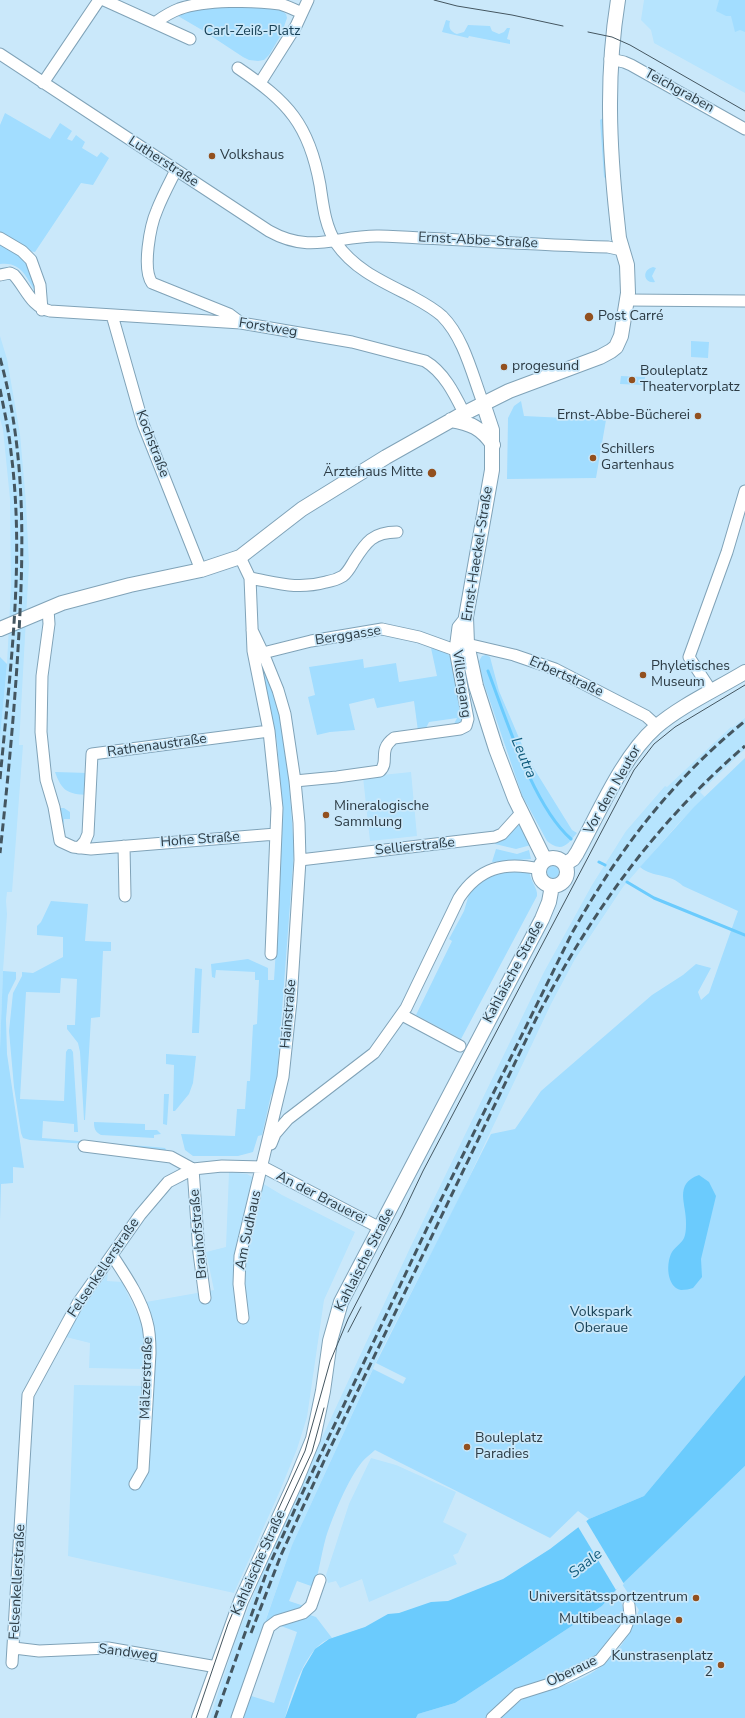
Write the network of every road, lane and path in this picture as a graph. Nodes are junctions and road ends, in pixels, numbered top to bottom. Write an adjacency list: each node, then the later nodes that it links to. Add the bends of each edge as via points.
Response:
1 (98, 0): 11 (street)
2 (104, 0): 6 (street)
3 (308, 0): 5 (street)
4 (618, 0): 9 (main road)
5 (302, 13): 6 (street, via 279,4 222,1 180,8); 12 (street)
6 (156, 22): 7 (street)
7 (190, 39)
8 (0, 54): 11 (street, Lutherstraße)
9 (610, 60): 13 (street, Teichgraben, via 631,65); 17 (main road, via 612,163)
10 (238, 68): 12 (street)
11 (42, 83): 14 (street, Lutherstraße)
12 (260, 83): 16 (street, via 285,105 304,134 317,170 327,226)
13 (745, 129)
14 (176, 170): 16 (street, Lutherstraße, via 276,235 312,244); 23 (street, via 156,212 150,237 148,277 152,283 229,314)
15 (0, 238): 21 (street, via 22,251 31,260 40,285)
16 (335, 242): 17 (street, Ernst-Abbe-Straße, via 379,236 608,247); 24 (street, via 362,270 427,305 446,320 460,344)
17 (622, 250): 19 (main road, via 628,271)
18 (0, 275): 21 (street, via 14,275 30,299)
19 (627, 300): 20 (street); 24 (main road, via 621,336 611,351)
20 (745, 301)
21 (42, 310): 22 (street, Forstweg)
22 (112, 315): 23 (street, Forstweg); 31 (street, Kochstraße, via 143,424)
23 (241, 323): 25 (street, Forstweg, via 352,342 426,362 439,372)
24 (484, 403): 25 (main road); 27 (main road, Ernst-Haeckel-Straße)
25 (464, 413): 26 (main road)
26 (451, 420): 27 (main road, via 477,427); 30 (main road, via 302,509)
27 (493, 445): 36 (main road, Ernst-Haeckel-Straße, via 489,491)
28 (745, 491): 39 (street, via 689,657)
29 (397, 532): 32 (street, via 382,533 366,542 351,568 336,579 311,586 295,587)
30 (240, 558): 31 (main road); 32 (street)
31 (201, 570): 33 (main road, via 130,585)
32 (250, 578): 35 (street)
33 (48, 609): 34 (main road); 46 (street, Hohe Straße, via 40,732 45,774 60,841)
34 (0, 629)
35 (252, 630): 37 (street, Hainstraße); 41 (street, via 253,651)
36 (461, 647): 37 (street, Berggasse, via 382,629); 40 (street, Erbertstraße, via 514,655 555,669); 42 (street, Villengang, via 468,719 466,726 394,738 384,749 384,766 380,771); 43 (main road, Ernst-Haeckel-Straße)
37 (263, 652): 42 (street, Hainstraße, via 285,714)
38 (745, 672): 39 (main road, Vor dem Neutor)
39 (712, 692): 40 (main road, Vor dem Neutor)
40 (661, 723): 49 (main road, Vor dem Neutor, via 641,741 631,755 577,853)
41 (269, 731): 44 (street, via 277,808); 46 (street, Rathenaustraße, via 92,754 88,834)
42 (295, 781): 47 (street, Hainstraße)
43 (521, 813): 47 (street, Sellierstraße, via 502,834 495,837); 48 (main road, Ernst-Haeckel-Straße)
44 (276, 834): 45 (street, Hohe Straße); 52 (street)
45 (124, 846): 46 (street, Hohe Straße); 51 (street)
46 (79, 848)
47 (300, 860): 56 (street, Hainstraße, via 283,1077)
48 (542, 864): 49 (main road, via 556,858); 50 (main road, via 540,880); 53 (street, via 501,867 483,872 470,884 459,898)
49 (565, 864): 50 (main road, via 566,878 562,883)
50 (552, 886): 58 (main road, Kahlaische Straße, via 542,920)
51 (125, 896)
52 (271, 954)
53 (402, 1015): 54 (street); 56 (street, via 374,1053 288,1120 275,1134)
54 (460, 1046)
55 (84, 1146): 57 (street, via 171,1157)
56 (263, 1167): 57 (street, Felsenkellerstraße, via 222,1166); 58 (street, An der Brauerei); 61 (street, Am Sudhaus, via 240,1256 239,1284)
57 (193, 1169): 59 (street, Felsenkellerstraße, via 168,1182 140,1215); 60 (street, Brauhofstraße)
58 (380, 1228): 67 (main road, Kahlaische Straße, via 341,1302 330,1341 313,1439 241,1601)
59 (112, 1255): 62 (street, Mälzerstraße, via 137,1298 147,1320 150,1337 143,1470); 65 (street, Felsenkellerstraße, via 78,1303 28,1394)
60 (205, 1298)
61 (243, 1318)
62 (135, 1484)
63 (320, 1580): 69 (street, via 311,1606 303,1613 277,1621 269,1627)
64 (629, 1605): 70 (street, Oberaue, via 630,1616 626,1629 600,1660 556,1682 518,1694)
65 (14, 1648): 66 (street, Felsenkellerstraße); 67 (street, Sandweg, via 39,1651 108,1648)
66 (12, 1663)
67 (217, 1667): 68 (main road, Kahlaische Straße)
68 (199, 1718)
69 (237, 1718)
70 (492, 1718)

